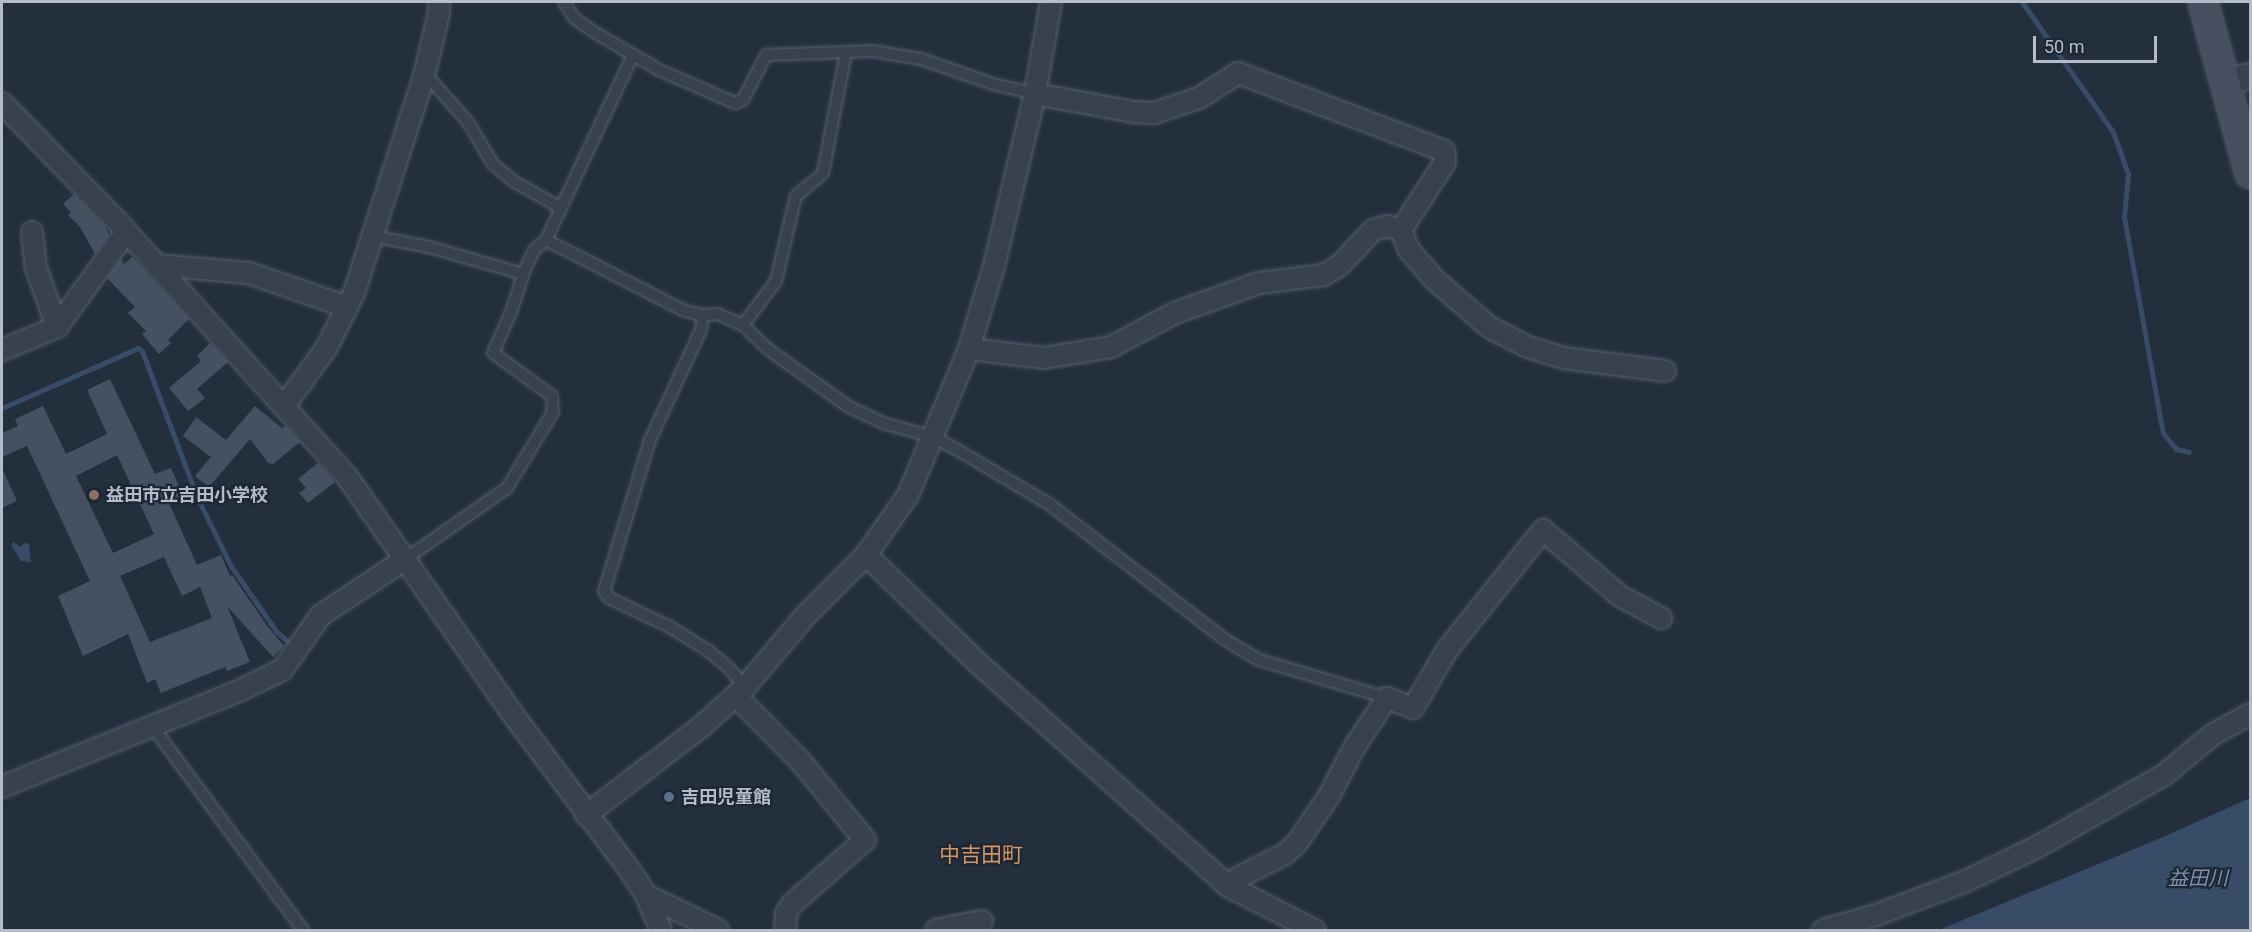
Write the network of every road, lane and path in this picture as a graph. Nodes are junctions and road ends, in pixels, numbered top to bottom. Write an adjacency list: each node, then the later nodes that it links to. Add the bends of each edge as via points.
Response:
1 (439, 2): 7 (street)
2 (564, 2): 6 (lane, via 574,18)
3 (1051, 2): 9 (street)
4 (2203, 2): 8 (main road)
5 (846, 52): 6 (lane, via 766,55 743,100 735,103); 9 (lane, via 873,51 921,59); 22 (lane, via 823,173 796,196 776,281)
6 (633, 55): 12 (lane)
7 (424, 76): 12 (lane, via 468,122 493,164 513,181); 16 (street)
8 (2238, 79): 11 (main road)
9 (1035, 94): 13 (street, via 1154,113 1199,98 1238,73 1444,151 1445,162); 24 (street, via 994,266)
10 (2, 103): 15 (street)
11 (2250, 174)
12 (561, 208): 17 (lane)
13 (1401, 230): 24 (street, via 1387,226 1372,230 1340,265 1324,275 1259,283 1175,313 1111,347 1044,358); 26 (street, via 1409,250 1435,280 1489,327 1528,347 1564,358)
14 (32, 232): 23 (street, via 36,268)
15 (126, 232): 18 (street); 23 (street)
16 (372, 236): 19 (lane, via 429,247); 20 (street)
17 (546, 240): 19 (lane, via 534,250); 21 (lane, via 685,311)
18 (156, 265): 20 (street, via 249,273); 27 (street)
19 (523, 274): 30 (lane, via 493,353 552,396 554,412 507,488)
20 (347, 307): 27 (street, via 327,347)
21 (703, 315): 22 (lane, via 718,314); 32 (lane, via 701,330 650,441 604,591 609,598 661,622 707,650 727,666)
22 (743, 325): 28 (lane, via 769,350 849,407 883,423)
23 (57, 327): 25 (street)
24 (969, 349): 28 (street)
25 (2, 350)
26 (1665, 371)
27 (285, 405): 30 (street, via 348,478)
28 (933, 437): 29 (street, via 908,495); 33 (lane, via 1049,504 1224,639 1259,660)
29 (866, 555): 32 (street, via 807,614); 38 (street, via 979,664)
30 (407, 558): 35 (street, via 321,615 282,670); 37 (street)
31 (1661, 618): 33 (street, via 1620,596 1543,530 1447,650 1413,708)
32 (741, 692): 37 (street); 44 (street, via 865,840 793,903 786,913)
33 (1387, 698): 38 (street, via 1297,843)
34 (2250, 714): 47 (street, via 2212,735 2164,775 2037,847 1966,881)
35 (152, 726): 36 (street); 41 (lane)
36 (2, 787)
37 (586, 815): 39 (street)
38 (1228, 886): 46 (street)
39 (646, 895): 42 (street); 43 (street)
40 (982, 921): 45 (street)
41 (303, 930)
42 (661, 930)
43 (718, 930)
44 (785, 930)
45 (936, 930)
46 (1314, 930)
47 (1823, 930)

